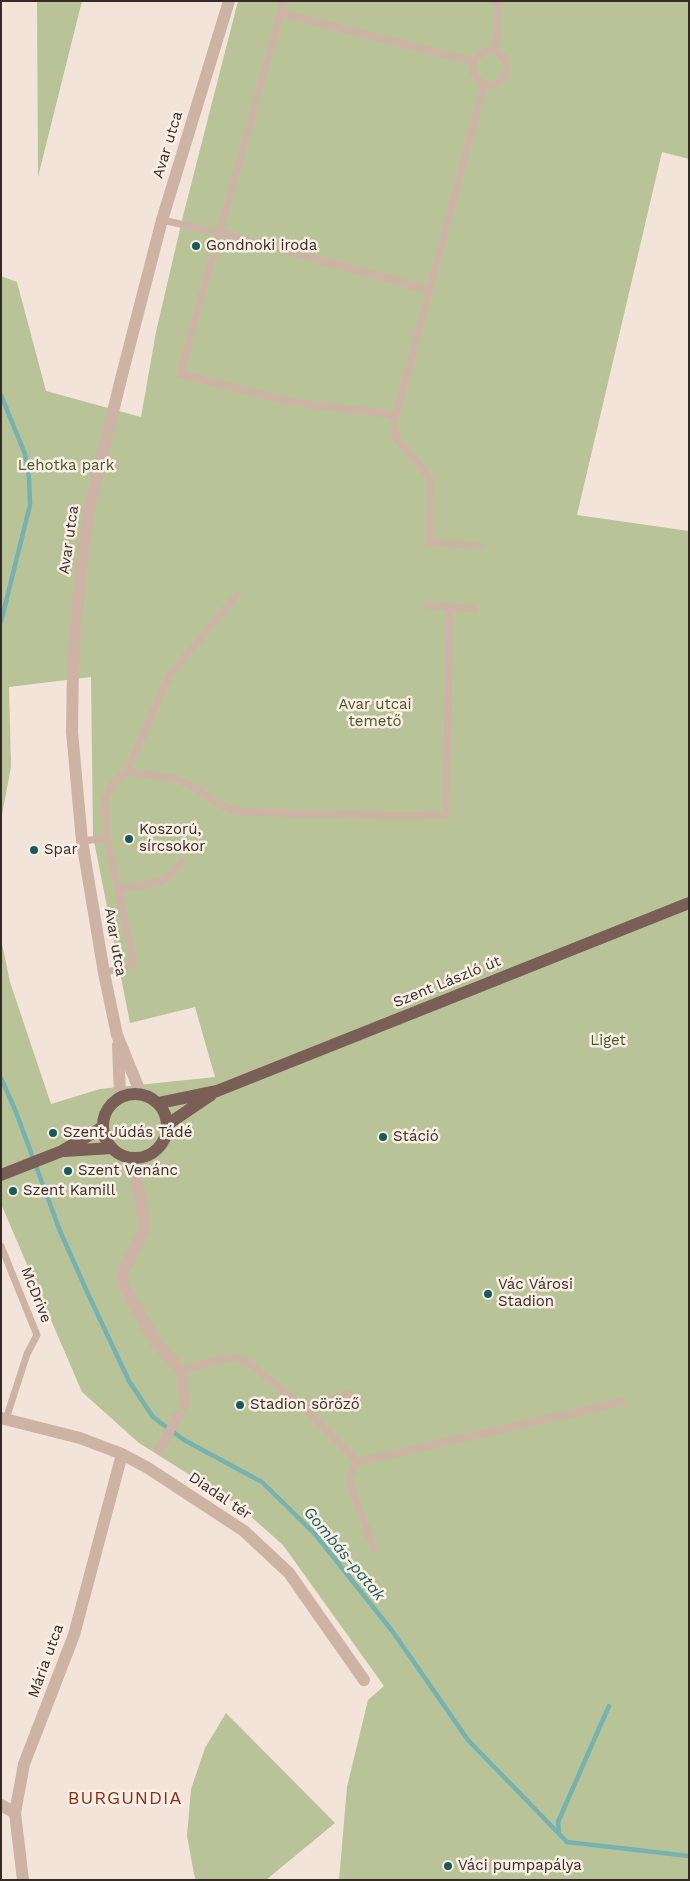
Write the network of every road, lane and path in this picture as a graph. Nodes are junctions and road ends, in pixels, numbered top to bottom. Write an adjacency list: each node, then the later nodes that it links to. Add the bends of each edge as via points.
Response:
1 (229, 1): 8 (street, Avar utca)
2 (284, 1): 4 (lane)
3 (498, 1): 5 (lane)
4 (281, 13): 6 (lane); 9 (lane)
5 (495, 51): 6 (lane, via 482,52); 7 (lane, via 506,60 507,73 498,84)
6 (473, 62): 7 (lane, via 474,76)
7 (484, 85): 10 (lane)
8 (162, 220): 9 (lane); 19 (street, Avar utca, via 89,509 80,576 72,732)
9 (221, 232): 10 (lane); 11 (lane, via 180,374 290,402)
10 (429, 290): 11 (lane)
11 (396, 415): 12 (lane, via 396,438 428,475 431,485 429,542)
12 (479, 546)
13 (237, 595): 17 (lane, via 168,676)
14 (427, 605): 15 (lane)
15 (450, 607): 16 (lane); 17 (lane, via 446,815 240,812 226,809 176,780)
16 (475, 609)
17 (127, 771): 18 (lane, via 112,785 105,798)
18 (107, 838): 19 (lane); 21 (lane)
19 (82, 841): 23 (street, Avar utca)
20 (182, 861): 21 (lane, via 174,873 162,881 123,889)
21 (118, 895): 23 (lane, via 134,964)
22 (689, 903): 25 (main road, Szent László út)
23 (104, 973): 24 (street, Avar utca)
24 (117, 1035): 26 (street, Avar utca); 27 (street)
25 (217, 1091): 28 (main road); 29 (main road)
26 (141, 1094): 27 (main road); 28 (main road)
27 (120, 1097): 30 (main road, via 111,1104)
28 (159, 1103): 29 (main road)
29 (168, 1124): 33 (main road, via 162,1144 154,1152)
30 (103, 1127): 31 (main road); 32 (main road)
31 (112, 1148): 32 (main road); 33 (main road)
32 (62, 1151): 34 (main road)
33 (132, 1158): 36 (street, via 144,1231 123,1271 124,1285 156,1343)
34 (4, 1174)
35 (1, 1246): 42 (lane, McDrive, via 37,1336)
36 (181, 1370): 39 (street); 40 (lane, via 230,1357 248,1362)
37 (349, 1394): 40 (lane)
38 (622, 1402): 45 (lane)
39 (185, 1404)
40 (302, 1406): 45 (lane)
41 (179, 1415): 43 (street)
42 (3, 1418): 44 (street, Diadal tér, via 80,1438)
43 (159, 1449)
44 (122, 1454): 47 (street, Diadal tér, via 244,1531 283,1567); 49 (street, Mária utca, via 74,1635 24,1764)
45 (358, 1462): 46 (lane, via 348,1477)
46 (374, 1549)
47 (364, 1680)
48 (1, 1805): 49 (street)
49 (15, 1813): 50 (street, Mária utca)
50 (23, 1880)

